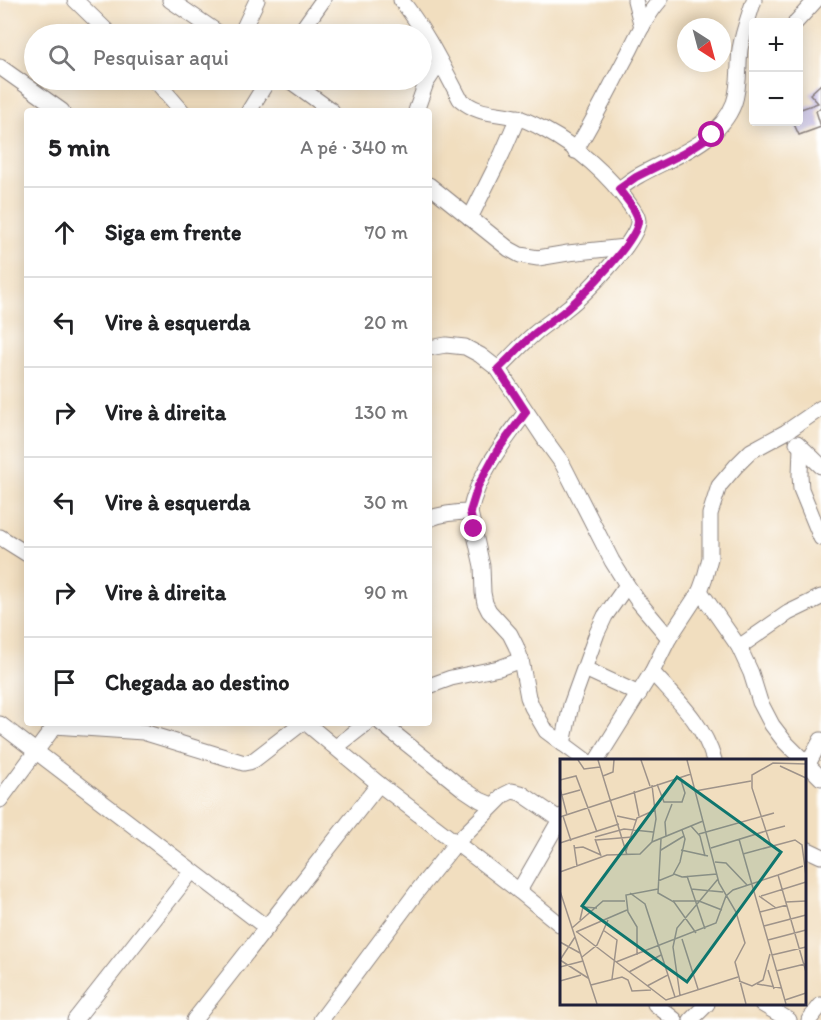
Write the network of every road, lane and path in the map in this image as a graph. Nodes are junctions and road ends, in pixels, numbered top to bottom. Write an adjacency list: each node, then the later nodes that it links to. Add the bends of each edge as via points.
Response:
1 (75, 0): 11 (street)
2 (170, 0): 12 (street)
3 (257, 0): 13 (street)
4 (323, 0): 14 (street)
5 (401, 0): 15 (street)
6 (634, 0): 16 (street)
7 (660, 0): 16 (street)
8 (754, 0): 17 (street)
9 (816, 0): 10 (street)
10 (800, 18)
11 (100, 24)
12 (205, 24)
13 (246, 24)
14 (306, 24)
15 (418, 24)
16 (642, 27): 34 (street)
17 (747, 46): 36 (street, via 734,103 712,135)
18 (432, 48): 19 (street)
19 (440, 62): 21 (street); 33 (street, via 466,104 488,113)
20 (0, 67): 22 (street)
21 (432, 75)
22 (24, 84)
23 (32, 90): 28 (street)
24 (164, 90): 29 (street)
25 (262, 90): 30 (street)
26 (303, 90): 31 (street)
27 (424, 90): 32 (street)
28 (58, 108)
29 (179, 108)
30 (251, 108)
31 (328, 108)
32 (417, 108)
33 (518, 117): 34 (street); 37 (street)
34 (575, 150): 36 (street)
35 (432, 187): 37 (street)
36 (619, 189): 38 (street, via 638,220)
37 (470, 218): 38 (street, via 520,255 538,258)
38 (625, 247): 40 (street, via 568,308)
39 (432, 347): 40 (street, via 465,347)
40 (498, 369): 42 (street)
41 (821, 408): 43 (street)
42 (526, 412): 46 (street, via 497,451 478,486); 51 (street, via 562,463)
43 (786, 432): 44 (street); 52 (street, via 752,452 719,486 710,514 710,558)
44 (801, 447): 45 (street); 49 (street, via 801,489)
45 (821, 466)
46 (470, 512): 47 (street); 56 (street, via 482,566 485,603 510,634)
47 (432, 518)
48 (0, 537): 50 (street)
49 (821, 538)
50 (24, 552)
51 (627, 585): 54 (street); 57 (street, via 605,616)
52 (700, 591): 54 (street); 55 (street)
53 (821, 597): 55 (street, via 788,613)
54 (669, 638): 58 (street)
55 (739, 647): 75 (street, via 772,725)
56 (521, 660): 59 (street); 69 (street, via 532,706 546,731)
57 (585, 669): 60 (street); 69 (street, via 571,705)
58 (652, 672): 60 (street); 74 (street, via 695,719)
59 (432, 685)
60 (639, 694): 73 (street)
61 (0, 724): 71 (street)
62 (54, 726): 71 (street)
63 (68, 726): 64 (street, via 143,732 244,763 254,760)
64 (300, 726)
65 (308, 726): 70 (street)
66 (363, 726): 70 (street)
67 (385, 726): 81 (street, via 462,788)
68 (821, 740): 76 (street)
69 (563, 744): 72 (street)
70 (336, 747): 79 (street)
71 (35, 752): 80 (street); 86 (street)
72 (584, 759)
73 (598, 759)
74 (714, 759)
75 (802, 759)
76 (806, 761)
77 (806, 763): 78 (street)
78 (821, 778)
79 (379, 784): 83 (street); 89 (street)
80 (0, 800)
81 (492, 805): 82 (street, via 512,791); 83 (street)
82 (560, 818): 87 (street)
83 (456, 843): 87 (street); 97 (street)
84 (806, 849): 85 (street)
85 (821, 856)
86 (192, 871): 89 (street); 94 (street)
87 (519, 891): 88 (street)
88 (560, 925)
89 (267, 928): 96 (street)
90 (656, 1005): 95 (street)
91 (706, 1005): 98 (street)
92 (764, 1005): 99 (street)
93 (821, 1005): 100 (street)
94 (80, 1018)
95 (668, 1018)
96 (194, 1020)
97 (321, 1020)
98 (691, 1020)
99 (789, 1020)
100 (809, 1020)

